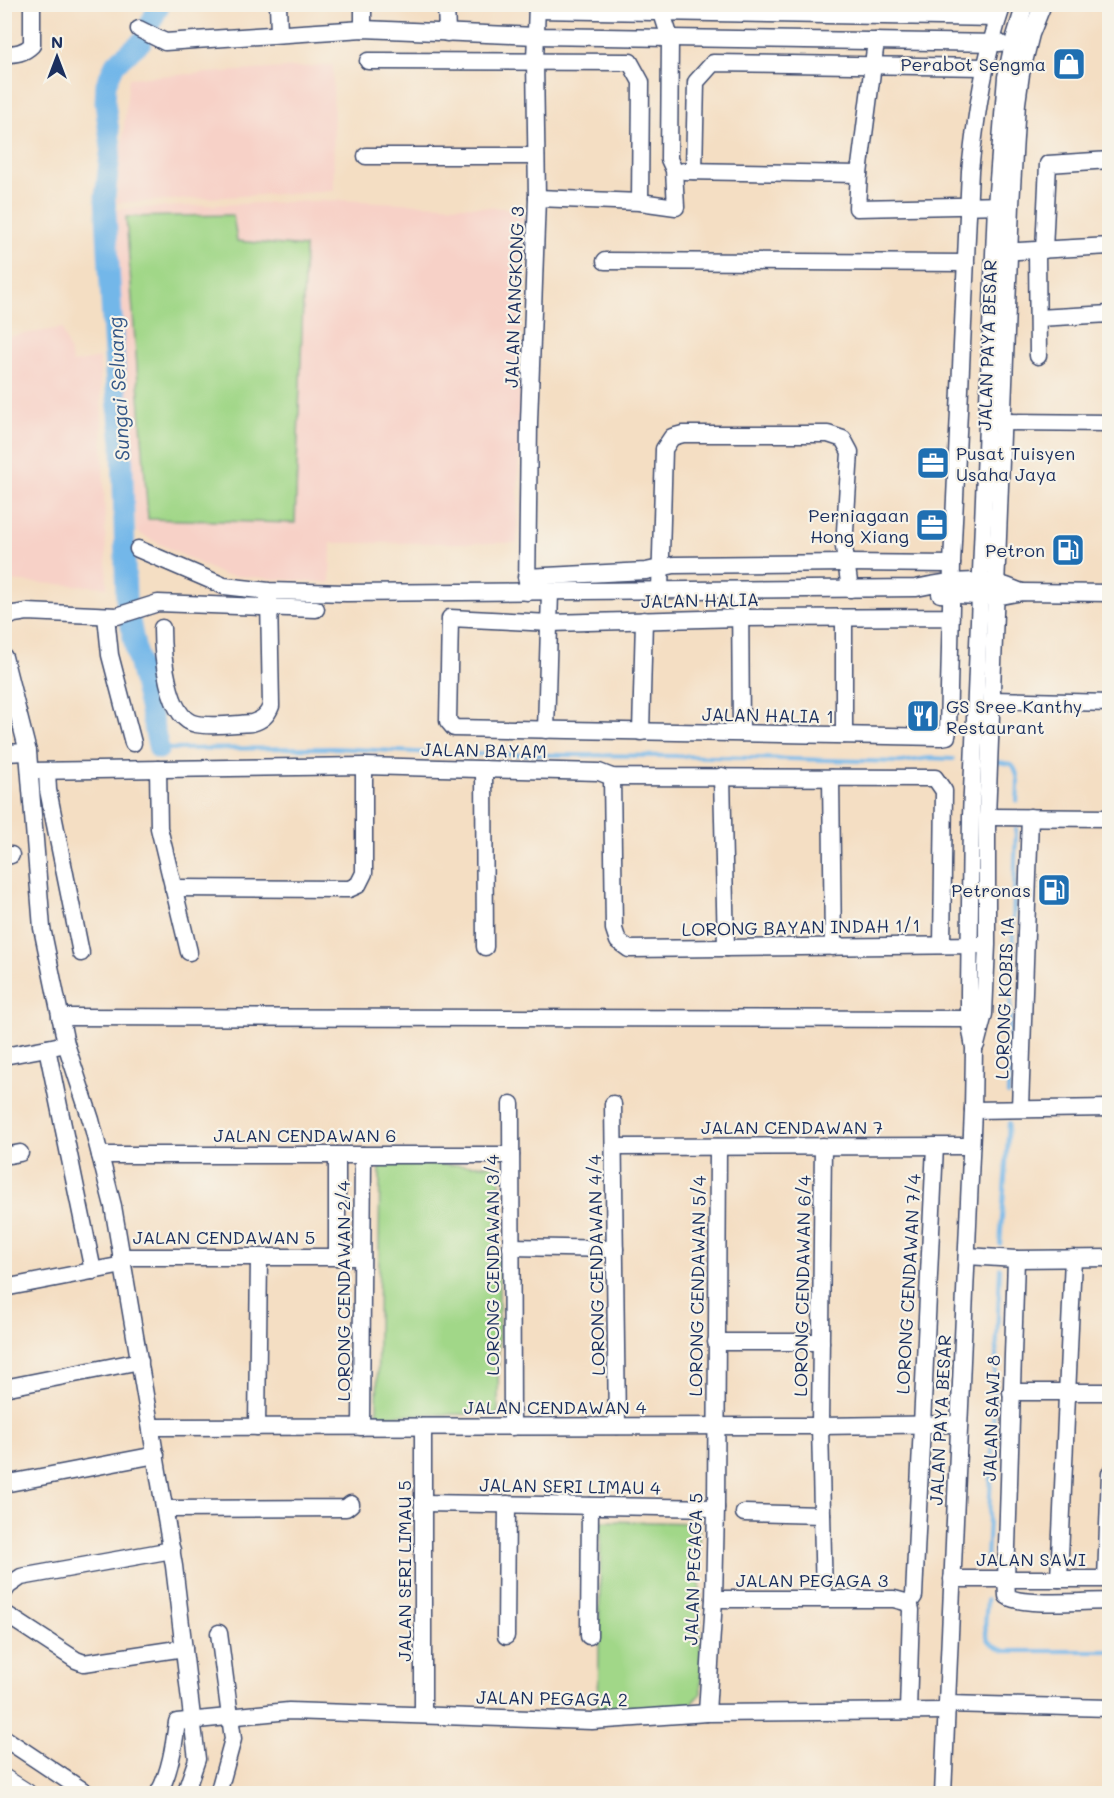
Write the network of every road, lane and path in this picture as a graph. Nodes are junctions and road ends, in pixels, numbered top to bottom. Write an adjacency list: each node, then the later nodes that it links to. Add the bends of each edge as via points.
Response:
1 (32, 4): 21 (street, via 32,45 18,54)
2 (278, 4): 14 (street)
3 (363, 4): 12 (street)
4 (446, 4): 15 (street)
5 (1025, 4): 20 (street, JALAN PAYA BESAR)
6 (1043, 4): 34 (street, JALAN PAYA BESAR, via 1021,74)
7 (537, 7): 8 (street); 16 (street, JALAN KANGKONG 3)
8 (662, 9): 9 (street); 17 (street)
9 (842, 10): 10 (street)
10 (946, 11): 11 (street)
11 (1001, 11): 19 (street, JALAN HALIA 1)
12 (363, 29): 14 (street); 15 (street)
13 (146, 33): 14 (street, via 165,42)
14 (279, 33)
15 (447, 33): 16 (street)
16 (536, 36): 17 (street); 23 (street, JALAN KANGKONG 3)
17 (670, 38): 18 (street); 29 (street, via 669,159)
18 (876, 41): 19 (street); 24 (street)
19 (990, 43): 20 (street); 25 (street, JALAN HALIA 1)
20 (1013, 44): 34 (street, JALAN PAYA BESAR, via 1002,104)
21 (4, 54)
22 (368, 61): 23 (street)
23 (535, 61): 27 (street, JALAN KANGKONG 3); 33 (street, via 630,62 641,82)
24 (872, 66): 25 (street); 30 (street, via 713,63 696,82); 31 (street)
25 (985, 67): 35 (street, JALAN HALIA 1)
26 (366, 156): 27 (street)
27 (536, 156): 32 (street, JALAN KANGKONG 3)
28 (1110, 160): 37 (street, via 1048,164)
29 (674, 170): 30 (street); 33 (street, via 675,207)
30 (694, 171): 31 (street)
31 (859, 174): 35 (street, via 857,208)
32 (537, 198): 33 (street); 50 (street, JALAN KANGKONG 3)
33 (640, 202)
34 (1004, 205): 35 (street); 38 (street, JALAN PAYA BESAR)
35 (968, 207): 40 (street, JALAN HALIA 1)
36 (1110, 246): 37 (street)
37 (1040, 250): 38 (street); 42 (street)
38 (1002, 252): 44 (street, JALAN PAYA BESAR); 54 (street, JALAN PAYA BESAR)
39 (605, 261): 40 (street)
40 (966, 263): 48 (street, JALAN HALIA 1)
41 (1110, 314): 42 (street)
42 (1038, 318): 43 (street)
43 (1038, 356)
44 (1003, 422): 45 (street); 54 (street, JALAN PAYA BESAR)
45 (1110, 423)
46 (138, 549): 55 (street, via 224,586)
47 (847, 563): 48 (street); 49 (street); 49 (street, via 844,547 850,452 843,439 828,434 683,434 672,437 664,449); 51 (street)
48 (952, 564): 52 (street, JALAN HALIA 1)
49 (660, 567): 50 (street); 56 (street)
50 (527, 584): 55 (street, via 346,594); 57 (street)
51 (850, 589): 52 (street); 53 (street)
52 (951, 589): 54 (street); 62 (street, JALAN HALIA 1)
53 (740, 590): 56 (street); 63 (street)
54 (988, 590): 58 (street); 70 (street, JALAN PAYA BESAR); 88 (street, JALAN PAYA BESAR)
55 (269, 591): 59 (street)
56 (660, 591): 57 (street)
57 (550, 592): 67 (street)
58 (1110, 593)
59 (270, 608): 60 (street); 61 (street, via 158,603); 68 (street, via 271,706 260,721 252,723 195,724 185,719 172,698)
60 (316, 609)
61 (111, 616): 65 (street, via 27,612); 77 (street, via 110,655)
62 (951, 617): 64 (street, JALAN HALIA); 76 (street, JALAN HALIA 1, via 947,735)
63 (741, 618): 64 (street, JALAN HALIA); 66 (street, JALAN HALIA); 75 (street)
64 (844, 618): 76 (street)
65 (4, 619)
66 (644, 620): 67 (street, JALAN HALIA); 74 (street)
67 (550, 623): 72 (street, JALAN HALIA, via 450,618); 73 (street)
68 (162, 628)
69 (4, 657): 78 (street)
70 (992, 700): 71 (street); 88 (street, JALAN PAYA BESAR)
71 (1110, 703)
72 (450, 726): 73 (street, JALAN HALIA 1)
73 (546, 730): 74 (street, JALAN HALIA 1)
74 (641, 732): 75 (street, JALAN HALIA 1)
75 (741, 733): 76 (street, JALAN HALIA 1)
76 (844, 735)
77 (133, 743)
78 (28, 752): 79 (street); 83 (street)
79 (4, 753)
80 (364, 766): 81 (street, JALAN BAYAM); 82 (street, JALAN BAYAM); 91 (street, via 364,873 358,885 349,889)
81 (158, 769): 83 (street, JALAN BAYAM); 91 (street, via 159,828)
82 (484, 769): 85 (street, JALAN BAYAM, via 599,772); 95 (street)
83 (39, 771): 99 (street, via 48,790); 100 (street, via 42,928)
84 (722, 776): 85 (street, JALAN BAYAM); 86 (street, JALAN BAYAM); 97 (street)
85 (612, 777): 97 (street, LORONG BAYAN INDAH 1/1, via 614,929 618,941 629,949)
86 (831, 778): 87 (street, JALAN BAYAM, via 935,778 944,792); 96 (street)
87 (945, 816): 88 (street); 92 (street)
88 (979, 816): 89 (street); 93 (street, JALAN PAYA BESAR); 94 (street, JALAN PAYA BESAR)
89 (1030, 817): 90 (street); 108 (street, LORONG KOBIS 1A)
90 (1110, 818)
91 (173, 888): 98 (street)
92 (942, 945): 93 (street, LORONG BAYAN INDAH 1/1); 96 (street, LORONG BAYAN INDAH 1/1)
93 (970, 945): 94 (street, LORONG BAYAN INDAH 1/1); 101 (street, JALAN PAYA BESAR)
94 (987, 945): 104 (street, JALAN PAYA BESAR, via 984,1014)
95 (485, 947)
96 (833, 947): 97 (street, LORONG BAYAN INDAH 1/1)
97 (726, 948)
98 (189, 952)
99 (81, 953)
100 (60, 1017): 101 (street); 102 (street)
101 (969, 1019): 104 (street, JALAN PAYA BESAR)
102 (66, 1044): 103 (street); 116 (street)
103 (47, 1048): 105 (street); 130 (street)
104 (974, 1048): 110 (street, JALAN PAYA BESAR)
105 (4, 1056)
106 (511, 1104): 119 (street, LORONG CENDAWAN 3/4)
107 (613, 1104): 114 (street, LORONG CENDAWAN 4/4)
108 (1020, 1108): 109 (street); 110 (street)
109 (1110, 1108)
110 (973, 1110): 113 (street, JALAN PAYA BESAR)
111 (823, 1146): 112 (street, JALAN CENDAWAN 7); 115 (street, JALAN CENDAWAN 7); 133 (street, LORONG CENDAWAN 6/4)
112 (935, 1146): 113 (street, JALAN CENDAWAN 7); 140 (street, LORONG CENDAWAN 7/4)
113 (971, 1146): 122 (street, JALAN PAYA BESAR)
114 (614, 1147): 115 (street, JALAN CENDAWAN 7); 121 (street, LORONG CENDAWAN 4/4)
115 (718, 1147): 132 (street, LORONG CENDAWAN 5/4)
116 (100, 1155): 117 (street, JALAN CENDAWAN 6); 129 (street)
117 (337, 1155): 118 (street, JALAN CENDAWAN 6); 124 (street)
118 (363, 1155): 119 (street, JALAN CENDAWAN 6); 125 (street, LORONG CENDAWAN 2/4)
119 (511, 1155): 120 (street, LORONG CENDAWAN 3/4)
120 (511, 1247): 121 (street); 148 (street, LORONG CENDAWAN 3/4)
121 (615, 1250): 141 (street, LORONG CENDAWAN 4/4)
122 (967, 1256): 128 (street); 139 (street, JALAN PAYA BESAR)
123 (259, 1257): 124 (street, JALAN CENDAWAN 5); 129 (street, JALAN CENDAWAN 5); 145 (street)
124 (337, 1257): 125 (street, JALAN CENDAWAN 5)
125 (362, 1257): 146 (street, LORONG CENDAWAN 2/4)
126 (1073, 1258): 127 (street); 128 (street); 137 (street)
127 (1110, 1258)
128 (1016, 1259): 136 (street, JALAN SAWI 8)
129 (122, 1261): 130 (street, JALAN CENDAWAN 5); 134 (street)
130 (93, 1271): 131 (street, JALAN CENDAWAN 5)
131 (4, 1288)
132 (716, 1341): 133 (street); 142 (street, LORONG CENDAWAN 5/4)
133 (821, 1342): 143 (street, LORONG CENDAWAN 6/4)
134 (140, 1361): 135 (street); 144 (street)
135 (4, 1388)
136 (1011, 1392): 137 (street); 162 (street, JALAN SAWI 8)
137 (1067, 1392): 138 (street); 163 (street)
138 (1110, 1392)
139 (959, 1424): 140 (street, JALAN CENDAWAN 4); 161 (street, JALAN PAYA BESAR)
140 (921, 1425): 143 (street, JALAN CENDAWAN 4); 169 (street, LORONG CENDAWAN 7/4, via 914,1596)
141 (617, 1426): 142 (street, JALAN CENDAWAN 4); 148 (street, JALAN CENDAWAN 4)
142 (715, 1426): 143 (street, JALAN CENDAWAN 4); 156 (street, JALAN PEGAGA 5)
143 (820, 1426): 159 (street, LORONG CENDAWAN 6/4)
144 (151, 1427): 145 (street, JALAN CENDAWAN 4); 149 (street)
145 (257, 1427): 146 (street, JALAN CENDAWAN 4)
146 (362, 1427): 147 (street, JALAN CENDAWAN 4)
147 (423, 1427): 148 (street, JALAN CENDAWAN 4); 152 (street, JALAN SERI LIMAU 5)
148 (512, 1427)
149 (156, 1455): 151 (street); 157 (street)
150 (1110, 1473): 164 (street)
151 (4, 1484)
152 (423, 1503): 154 (street, JALAN SERI LIMAU 4); 179 (street, JALAN SERI LIMAU 5)
153 (351, 1504): 157 (street, via 346,1508)
154 (507, 1504): 155 (street, JALAN SERI LIMAU 4); 172 (street)
155 (590, 1506): 156 (street, JALAN SERI LIMAU 4); 173 (street)
156 (716, 1508): 166 (street, JALAN PEGAGA 5)
157 (165, 1509): 160 (street)
158 (744, 1513): 159 (street)
159 (822, 1515): 167 (street, LORONG CENDAWAN 6/4)
160 (172, 1550): 165 (street, via 21,1577); 174 (street)
161 (952, 1579): 162 (street, JALAN SAWI); 175 (street, JALAN PAYA BESAR)
162 (1006, 1579): 163 (street, JALAN SAWI); 168 (street, via 1007,1596 1013,1600)
163 (1059, 1579): 164 (street, JALAN SAWI)
164 (1108, 1579)
165 (4, 1592)
166 (714, 1599): 167 (street, JALAN PEGAGA 3); 178 (street, JALAN PEGAGA 5)
167 (824, 1599): 169 (street, JALAN PEGAGA 3, via 894,1599)
168 (1110, 1601)
169 (909, 1603): 177 (street, LORONG CENDAWAN 7/4)
170 (4, 1613): 174 (street, via 84,1663)
171 (219, 1633): 180 (street)
172 (506, 1636)
173 (589, 1636)
174 (184, 1648): 181 (street)
175 (947, 1708): 176 (street, JALAN PEGAGA 2); 177 (street, JALAN PEGAGA 2); 189 (street, JALAN PAYA BESAR)
176 (1110, 1708)
177 (908, 1711): 178 (street, JALAN PEGAGA 2)
178 (707, 1713): 179 (street, JALAN PEGAGA 2, via 592,1721)
179 (423, 1715): 180 (street, JALAN PEGAGA 2, via 289,1711)
180 (230, 1717): 181 (street, JALAN PEGAGA 2); 188 (street, via 233,1739)
181 (194, 1722): 186 (street, JALAN PEGAGA 2, via 177,1722); 187 (street, via 197,1759)
182 (4, 1738): 185 (street)
183 (4, 1780): 184 (main road)
184 (26, 1794)
185 (88, 1794)
186 (158, 1794)
187 (185, 1794)
188 (218, 1794)
189 (944, 1794)

